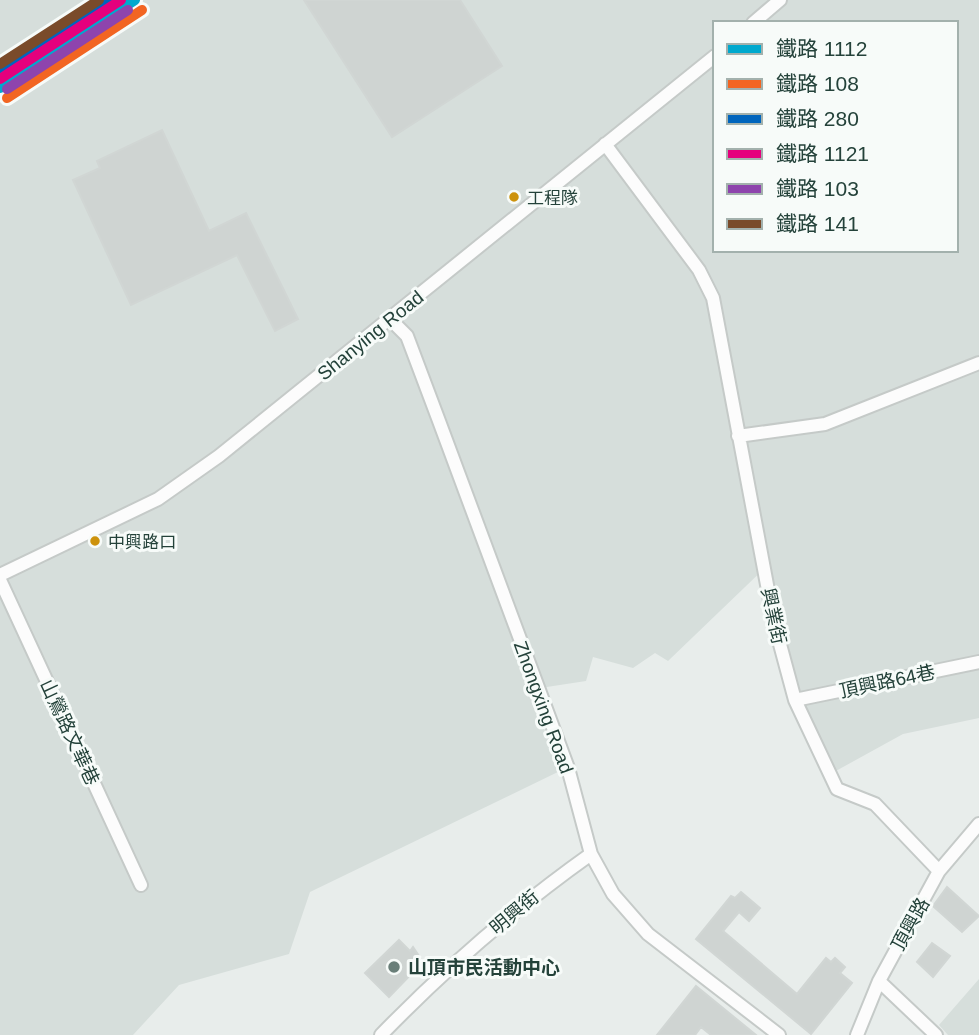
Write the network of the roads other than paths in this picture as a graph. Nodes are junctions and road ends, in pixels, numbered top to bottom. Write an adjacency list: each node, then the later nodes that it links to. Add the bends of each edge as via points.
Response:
1 (780, 0): 2 (street)
2 (765, 5): 3 (street)
3 (754, 21)
4 (713, 58): 5 (street, Shanying Road)
5 (605, 144): 6 (street, Shanying Road); 8 (street, 興業街, via 699,270 713,298)
6 (390, 320): 9 (street, Shanying Road, via 158,499); 13 (street, Zhongxing Road, via 407,337 439,421 568,768)
7 (979, 363): 8 (street, via 825,424)
8 (738, 436): 11 (street, 興業街)
9 (0, 577): 15 (street, 山鶯路文華巷)
10 (979, 662): 11 (street, 頂興路64巷)
11 (794, 700): 14 (street, 興業街, via 837,789 874,804)
12 (979, 824): 14 (street, 頂興路)
13 (591, 854): 17 (street, 明興街, via 522,904); 18 (street, Zhongxing Road, via 613,894 648,934)
14 (939, 871): 16 (street, 頂興路)
15 (141, 885)
16 (879, 981): 19 (street, 頂興路); 20 (street)
17 (381, 1035)
18 (779, 1035)
19 (857, 1035)
20 (936, 1035)

